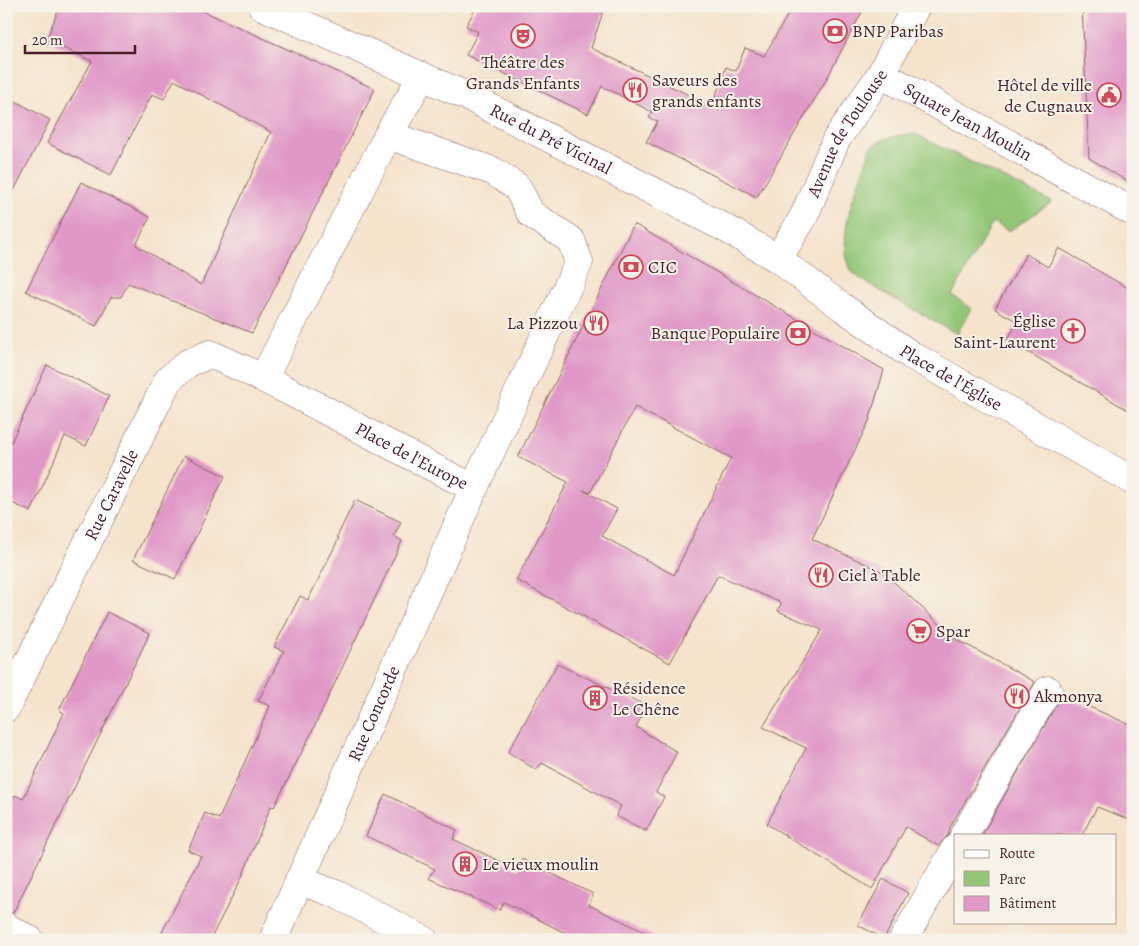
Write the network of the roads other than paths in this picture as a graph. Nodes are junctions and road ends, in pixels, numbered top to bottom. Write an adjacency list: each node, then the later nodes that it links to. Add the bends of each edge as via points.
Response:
1 (262, 6): 4 (street, Rue du Pré Vicinal)
2 (916, 6): 3 (street, Avenue de Toulouse)
3 (881, 74): 6 (street, Square Jean Moulin); 7 (street, Avenue de Toulouse, via 836,140 804,216)
4 (422, 76): 5 (street); 7 (street, Rue du Pré Vicinal, via 646,187)
5 (388, 135): 8 (street); 10 (street, Place de l'Europe, via 493,170 516,187 531,214 571,240 579,262)
6 (1133, 212)
7 (778, 259): 9 (street, Place de l'Église, via 911,355)
8 (264, 377): 10 (street, Place de l'Europe); 12 (street, Rue Caravelle, via 210,354 188,363 168,380)
9 (1133, 481)
10 (474, 488): 15 (street, Rue Concorde)
11 (1048, 690): 13 (street)
12 (6, 708)
13 (965, 834)
14 (954, 851): 20 (street)
15 (299, 880): 18 (street, Rue Concorde); 19 (street, via 338,895)
16 (6, 927): 17 (street)
17 (30, 940)
18 (273, 940)
19 (424, 940)
20 (903, 940)

